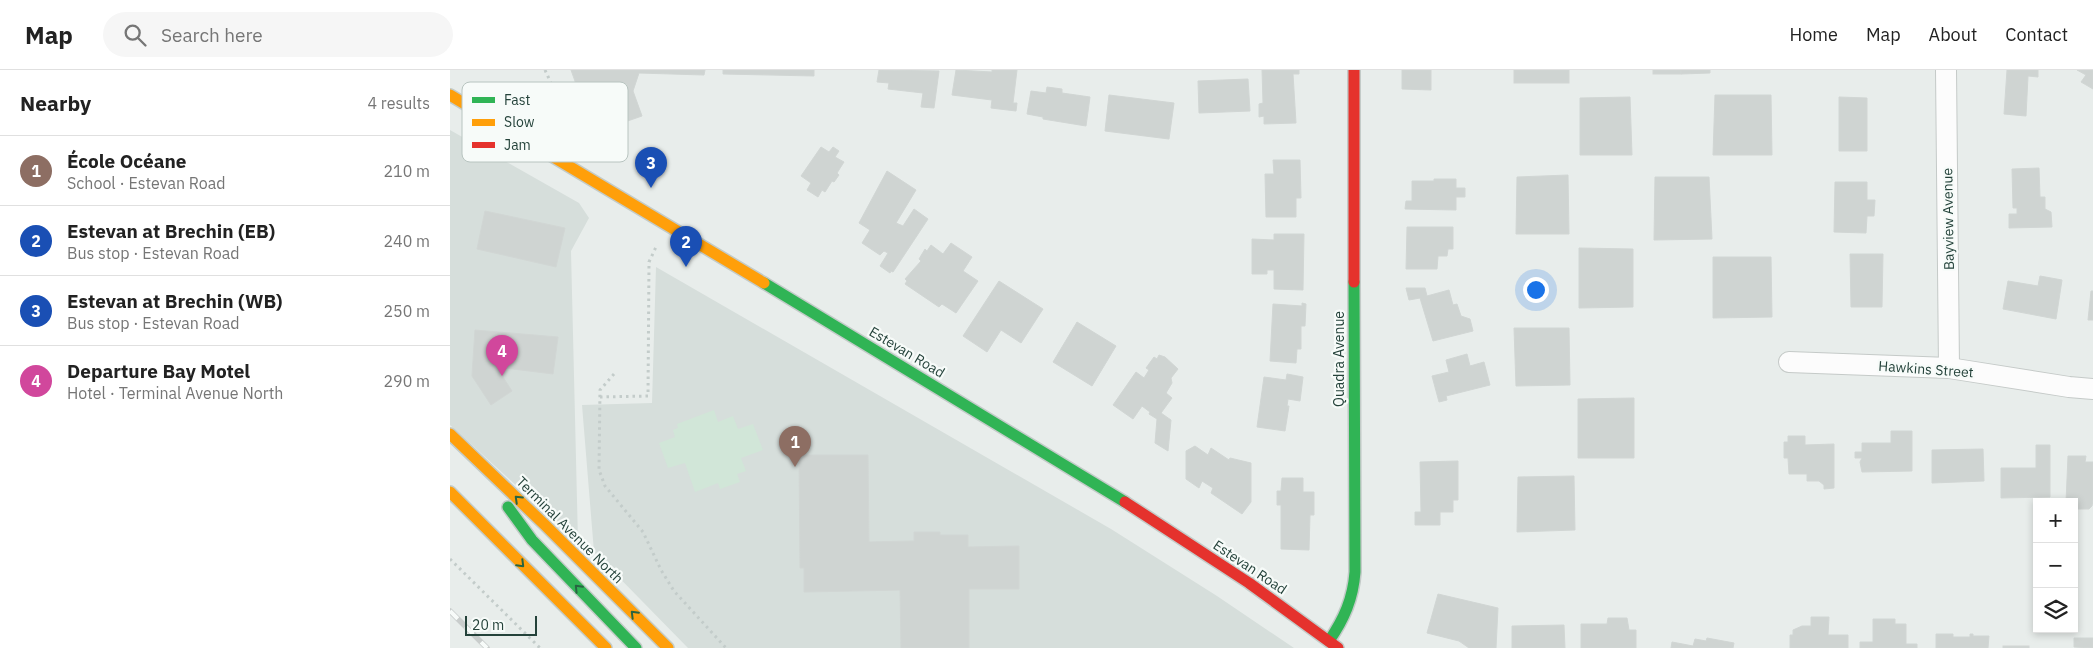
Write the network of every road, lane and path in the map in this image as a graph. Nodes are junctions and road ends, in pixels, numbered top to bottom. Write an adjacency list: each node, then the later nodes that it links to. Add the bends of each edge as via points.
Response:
1 (545, 70): 4 (path)
2 (1354, 70): 18 (street, Quadra Avenue, via 1355,572 1350,605)
3 (1946, 70): 10 (street, Bayview Avenue)
4 (550, 82)
5 (450, 95): 6 (street, Estevan Road)
6 (462, 102)
7 (564, 162): 18 (street, Estevan Road, via 1086,479 1233,572)
8 (660, 241): 13 (path, via 649,262 648,396)
9 (1789, 362): 10 (street, Hawkins Street)
10 (1949, 368): 12 (street, Hawkins Street)
11 (614, 374): 13 (path, via 600,390)
12 (2093, 390)
13 (600, 397): 23 (path, via 599,470 605,486 643,532 674,591)
14 (450, 434): 15 (street, Terminal Avenue North)
15 (459, 443): 21 (street, one-way to 15, via 532,540); 22 (street, Terminal Avenue North, one-way to 15)
16 (450, 492): 20 (street, one-way to 20)
17 (450, 559): 19 (path)
18 (1334, 644)
19 (540, 648)
20 (606, 648)
21 (636, 648)
22 (668, 648)
23 (726, 648)

